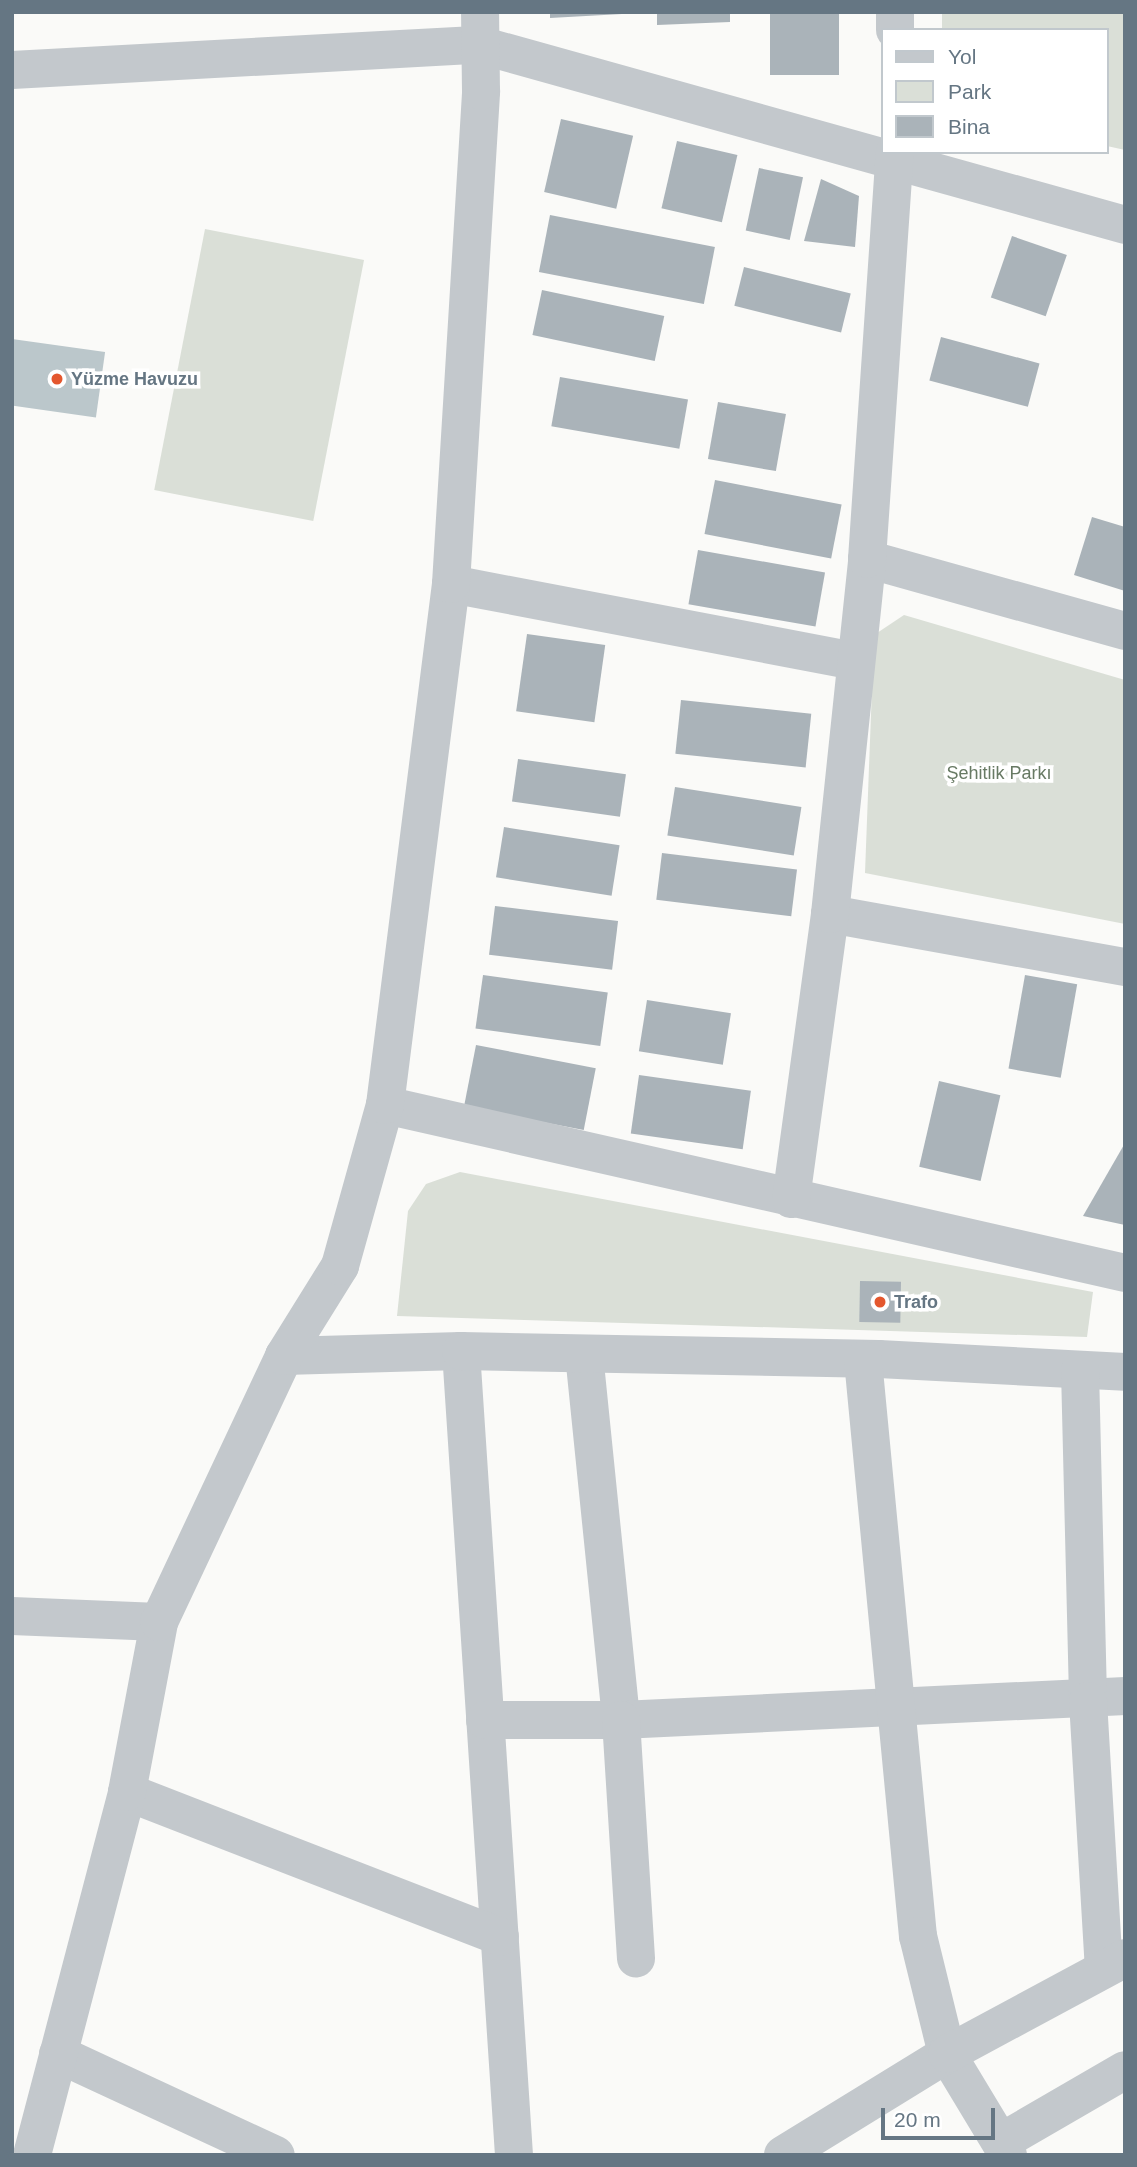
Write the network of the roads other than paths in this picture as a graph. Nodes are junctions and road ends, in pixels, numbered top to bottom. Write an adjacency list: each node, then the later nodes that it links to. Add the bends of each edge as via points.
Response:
1 (480, 29): 2 (street); 3 (street); 7 (street, via 481,91)
2 (12, 70)
3 (881, 153)
4 (895, 157): 5 (street); 6 (street)
5 (1125, 225)
6 (867, 559): 8 (street); 9 (street)
7 (451, 584): 9 (street); 12 (street)
8 (1125, 631)
9 (854, 661): 10 (street)
10 (830, 914): 11 (street); 13 (street)
11 (1125, 967)
12 (384, 1105): 13 (street); 17 (street, via 340,1266)
13 (791, 1199): 14 (street)
14 (1125, 1273)
15 (461, 1351): 16 (street); 17 (street); 25 (street)
16 (584, 1354): 18 (street); 26 (street)
17 (284, 1356): 22 (street)
18 (863, 1360): 19 (street); 24 (street)
19 (1080, 1370): 20 (street); 23 (street)
20 (1125, 1372)
21 (12, 1616): 22 (street)
22 (159, 1622): 27 (street)
23 (1107, 1699): 24 (street); 30 (street)
24 (893, 1705): 26 (street); 32 (street, via 918,1936)
25 (485, 1720): 26 (street); 28 (street)
26 (621, 1720): 29 (street)
27 (127, 1792): 28 (street); 31 (street)
28 (500, 1937): 37 (street)
29 (636, 1959)
30 (1114, 1964): 32 (street)
31 (58, 2054): 35 (street); 36 (street)
32 (947, 2054): 34 (street); 38 (street)
33 (1125, 2070): 34 (street)
34 (1005, 2149)
35 (33, 2155)
36 (276, 2155)
37 (514, 2155)
38 (783, 2155)

